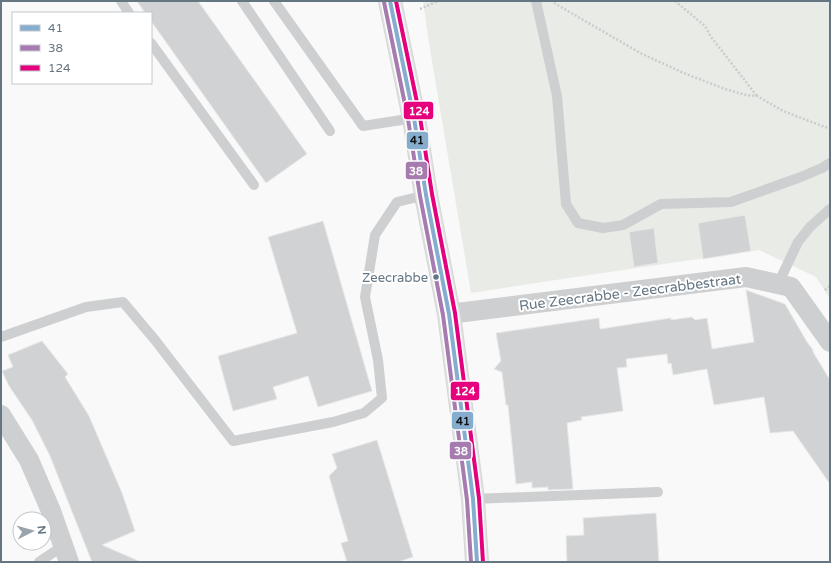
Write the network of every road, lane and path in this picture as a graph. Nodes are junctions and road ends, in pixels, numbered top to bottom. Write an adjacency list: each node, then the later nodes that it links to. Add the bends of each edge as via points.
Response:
1 (121, 1): 10 (lane)
2 (242, 1): 15 (lane)
3 (274, 1): 13 (lane, via 363,126)
4 (438, 1): 9 (path)
5 (536, 1): 16 (lane, via 557,96 566,204 578,223 603,228 623,225 661,204 731,202 801,177)
6 (551, 1): 12 (path, via 642,54 725,89)
7 (675, 1): 12 (path, via 706,26)
8 (392, 2): 13 (main road)
9 (420, 9)
10 (128, 12)
11 (152, 44): 17 (lane)
12 (758, 96): 14 (path, via 782,111)
13 (414, 118): 18 (main road)
14 (830, 129)
15 (330, 131)
16 (830, 163)
17 (254, 185)
18 (426, 195): 23 (main road); 24 (lane, via 397,202 375,235 365,297 378,360 382,398 364,413 333,422 233,441 123,302 86,306)
19 (830, 209): 20 (lane, via 798,242)
20 (778, 284): 23 (street, Rue Zeecrabbe - Zeecrabbestraat, via 746,277); 25 (street, Rue Zeecrabbe - Zeecrabbestraat, via 791,287)
21 (830, 286): 22 (path)
22 (825, 290)
23 (449, 314): 28 (main road)
24 (1, 337)
25 (830, 342)
26 (1, 415): 29 (street, via 29,460)
27 (658, 492): 28 (lane)
28 (473, 499): 31 (main road)
29 (66, 554): 30 (lane)
30 (39, 562)
31 (477, 562)

